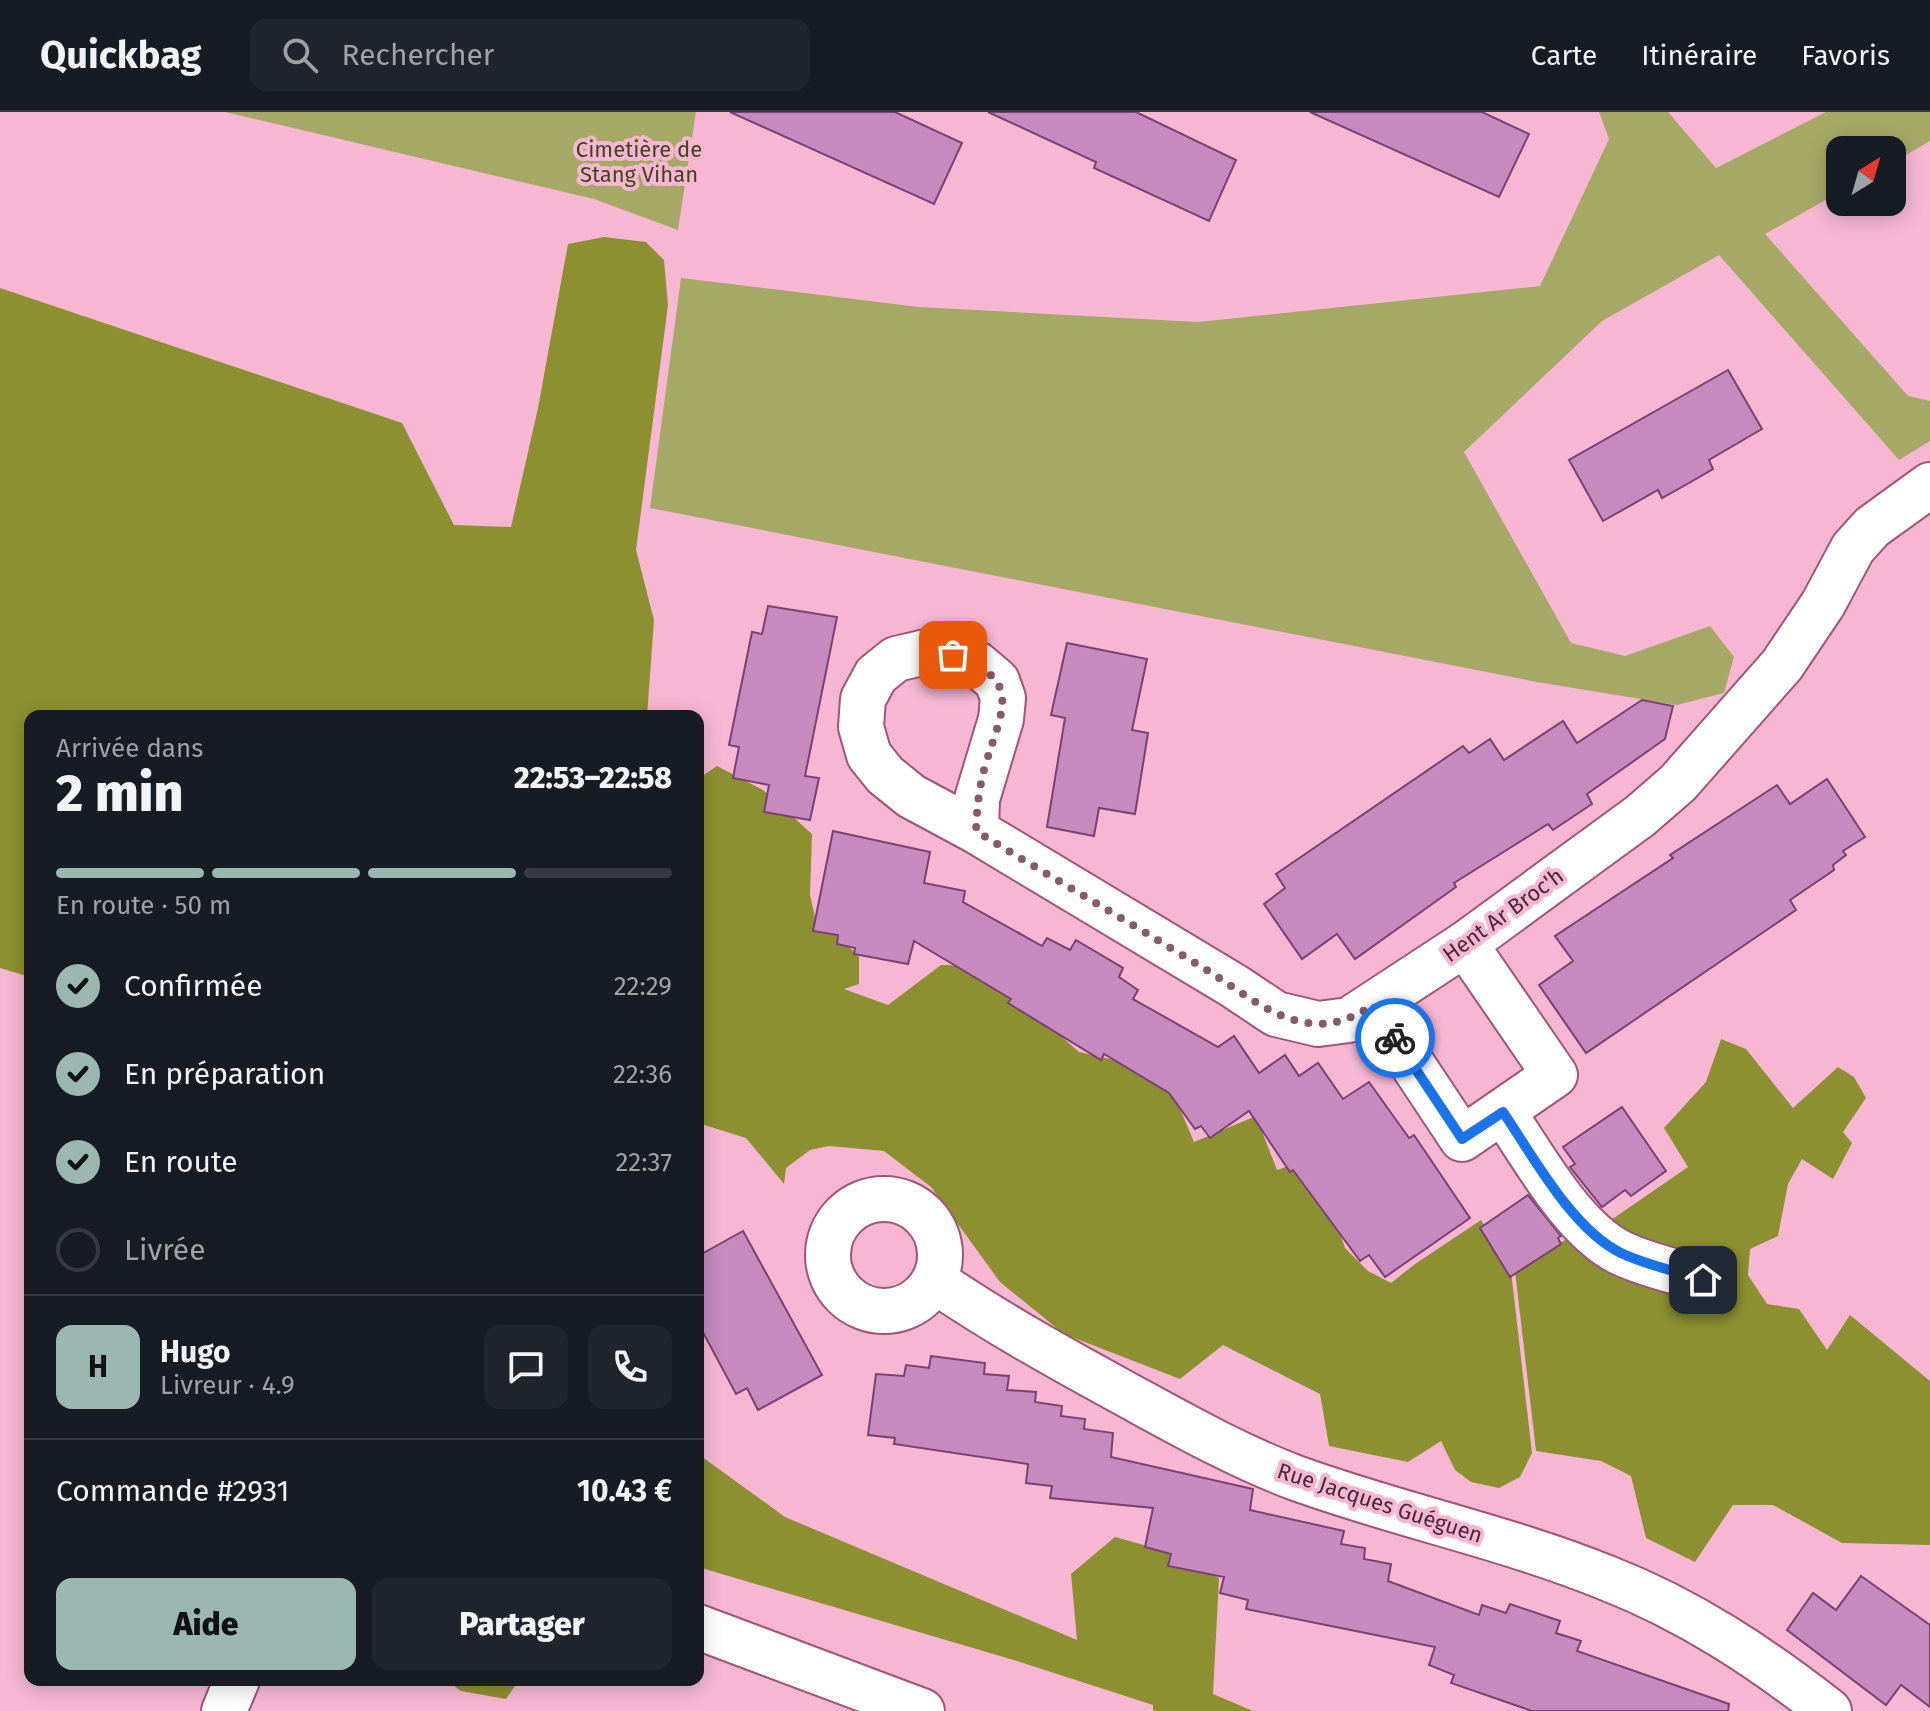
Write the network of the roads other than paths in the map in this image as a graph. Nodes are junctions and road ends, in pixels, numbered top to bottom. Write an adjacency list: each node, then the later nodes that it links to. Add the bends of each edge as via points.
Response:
1 (1930, 485): 3 (street, Hent Ar Broc'h, via 1872,527 1853,548 1782,665 1678,783)
2 (976, 831): 4 (street, Hent Ar Broc'h, via 1276,1014 1333,1024)
3 (1465, 944): 4 (street, Hent Ar Broc'h); 5 (street, Hent Ar Broc'h, via 1555,1075)
4 (1373, 1005): 5 (street, Hent Ar Broc'h, via 1462,1139)
5 (1503, 1112): 6 (street, via 1581,1221 1603,1242 1638,1260)
6 (1703, 1280)
7 (935, 1281): 12 (street, Rue Jacques Guéguen, via 1054,1355 1215,1443 1295,1477 1550,1557 1671,1607 1750,1652)
8 (704, 1629): 11 (street)
9 (234, 1686): 10 (street)
10 (224, 1711)
11 (922, 1711)
12 (1829, 1711)

